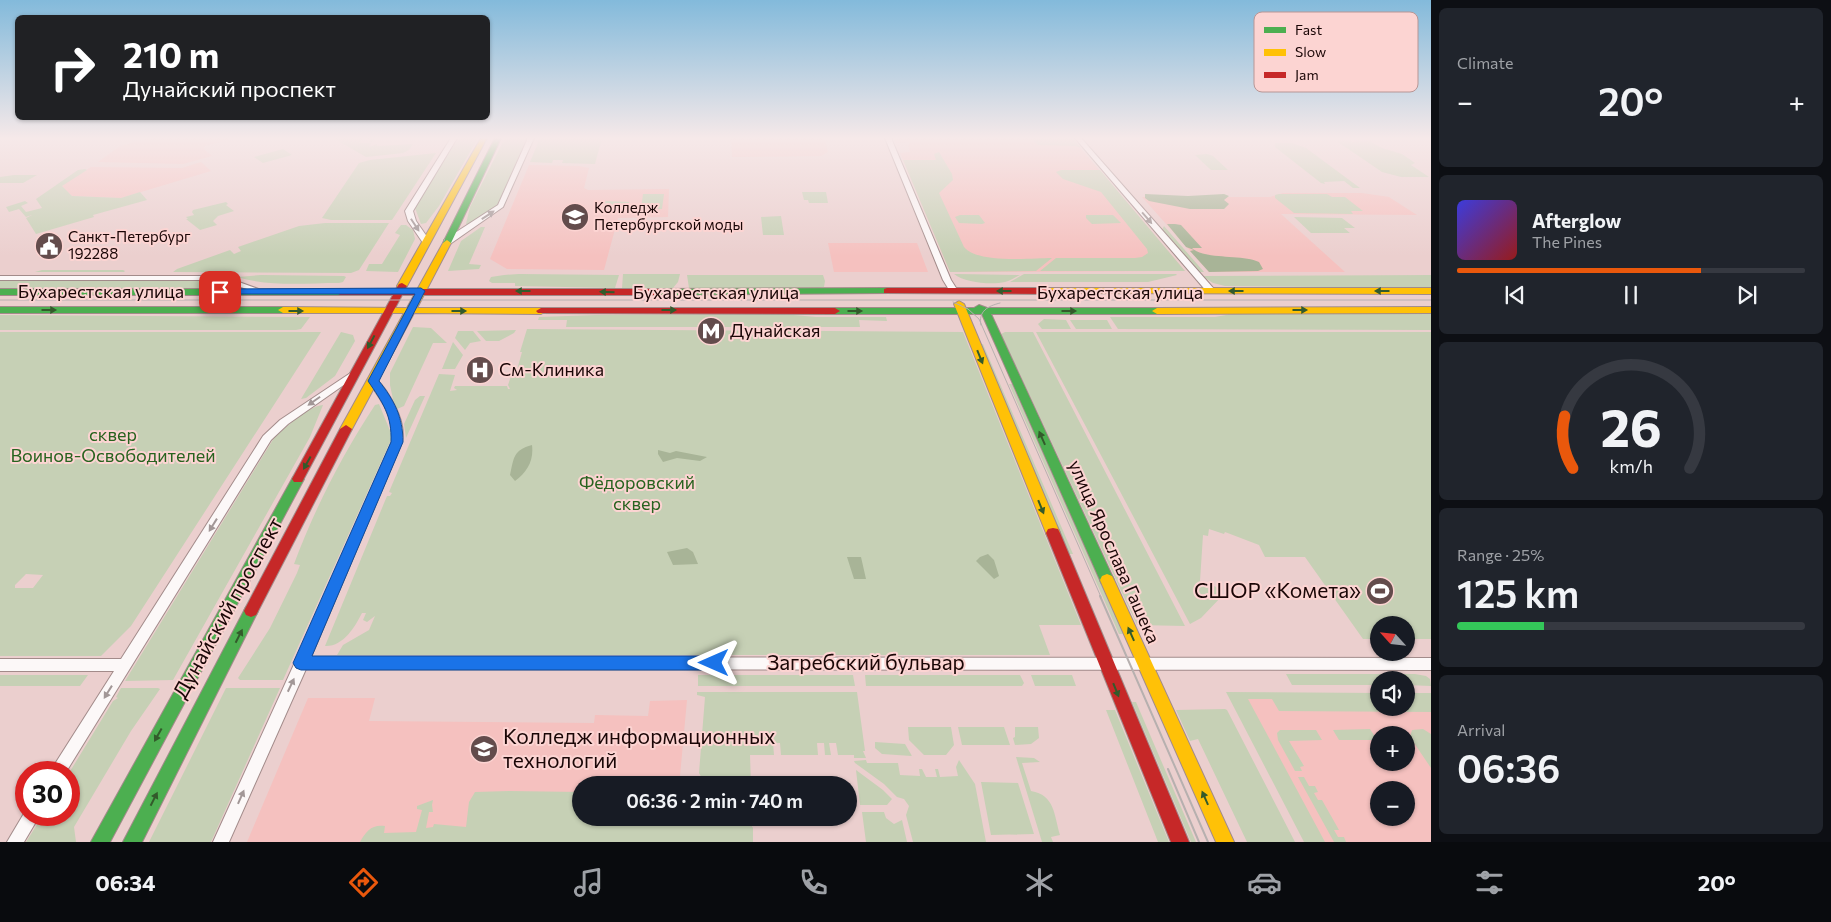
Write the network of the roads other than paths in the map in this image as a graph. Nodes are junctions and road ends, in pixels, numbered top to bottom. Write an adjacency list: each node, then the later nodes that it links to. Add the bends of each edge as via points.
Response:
1 (430, 177): 7 (street, one-way to 7, via 409,211)
2 (462, 177): 7 (street, Дунайский проспект)
3 (479, 177): 8 (street, Дунайский проспект)
4 (514, 177): 8 (street, one-way to 4, via 501,206)
5 (904, 177): 12 (street)
6 (1112, 177): 13 (street, one-way to 13)
7 (426, 241): 10 (street, Дунайский проспект)
8 (447, 242): 11 (street, Дунайский проспект)
9 (0, 278): 16 (street, via 208,278 222,279)
10 (399, 291): 11 (street, Бухарестская улица); 16 (street, Бухарестская улица); 19 (street, Дунайский проспект)
11 (421, 291): 12 (street, Бухарестская улица, one-way to 11); 20 (street, Дунайский проспект)
12 (954, 291): 13 (street, Бухарестская улица, one-way to 12); 21 (street); 22 (street)
13 (1211, 291): 14 (street, Бухарестская улица, one-way to 13)
14 (1431, 291)
15 (0, 292): 16 (street, Бухарестская улица)
16 (260, 292)
17 (0, 310): 19 (street, Бухарестская улица, one-way to 19)
18 (1431, 310): 22 (street, Бухарестская улица, one-way to 18)
19 (388, 311): 20 (street, Бухарестская улица); 23 (street, Дунайский проспект, one-way to 23)
20 (410, 311): 21 (street, Бухарестская улица, one-way to 21); 24 (street, Дунайский проспект)
21 (962, 311): 22 (street, Бухарестская улица); 26 (street, one-way to 26)
22 (985, 312): 27 (street, улица Ярослава Гашека, one-way to 22)
23 (355, 373): 30 (street, Дунайский проспект, one-way to 30, via 284,422 267,438); 34 (street, Дунайский проспект, one-way to 34)
24 (373, 381): 25 (street, via 398,424 397,442); 35 (street, Дунайский проспект, one-way to 24)
25 (301, 663): 26 (street, Загребский бульвар); 36 (street, one-way to 25)
26 (1106, 664): 27 (street, Загребский бульвар); 37 (street, one-way to 37)
27 (1145, 664): 28 (street, Загребский бульвар); 38 (street, улица Ярослава Гашека, one-way to 27)
28 (1431, 664)
29 (0, 665): 30 (street)
30 (125, 665): 31 (street, Дунайский проспект, one-way to 31)
31 (65, 761)
32 (25, 826): 33 (street)
33 (15, 842)
34 (100, 842)
35 (132, 842)
36 (221, 842)
37 (1180, 842)
38 (1226, 842)

